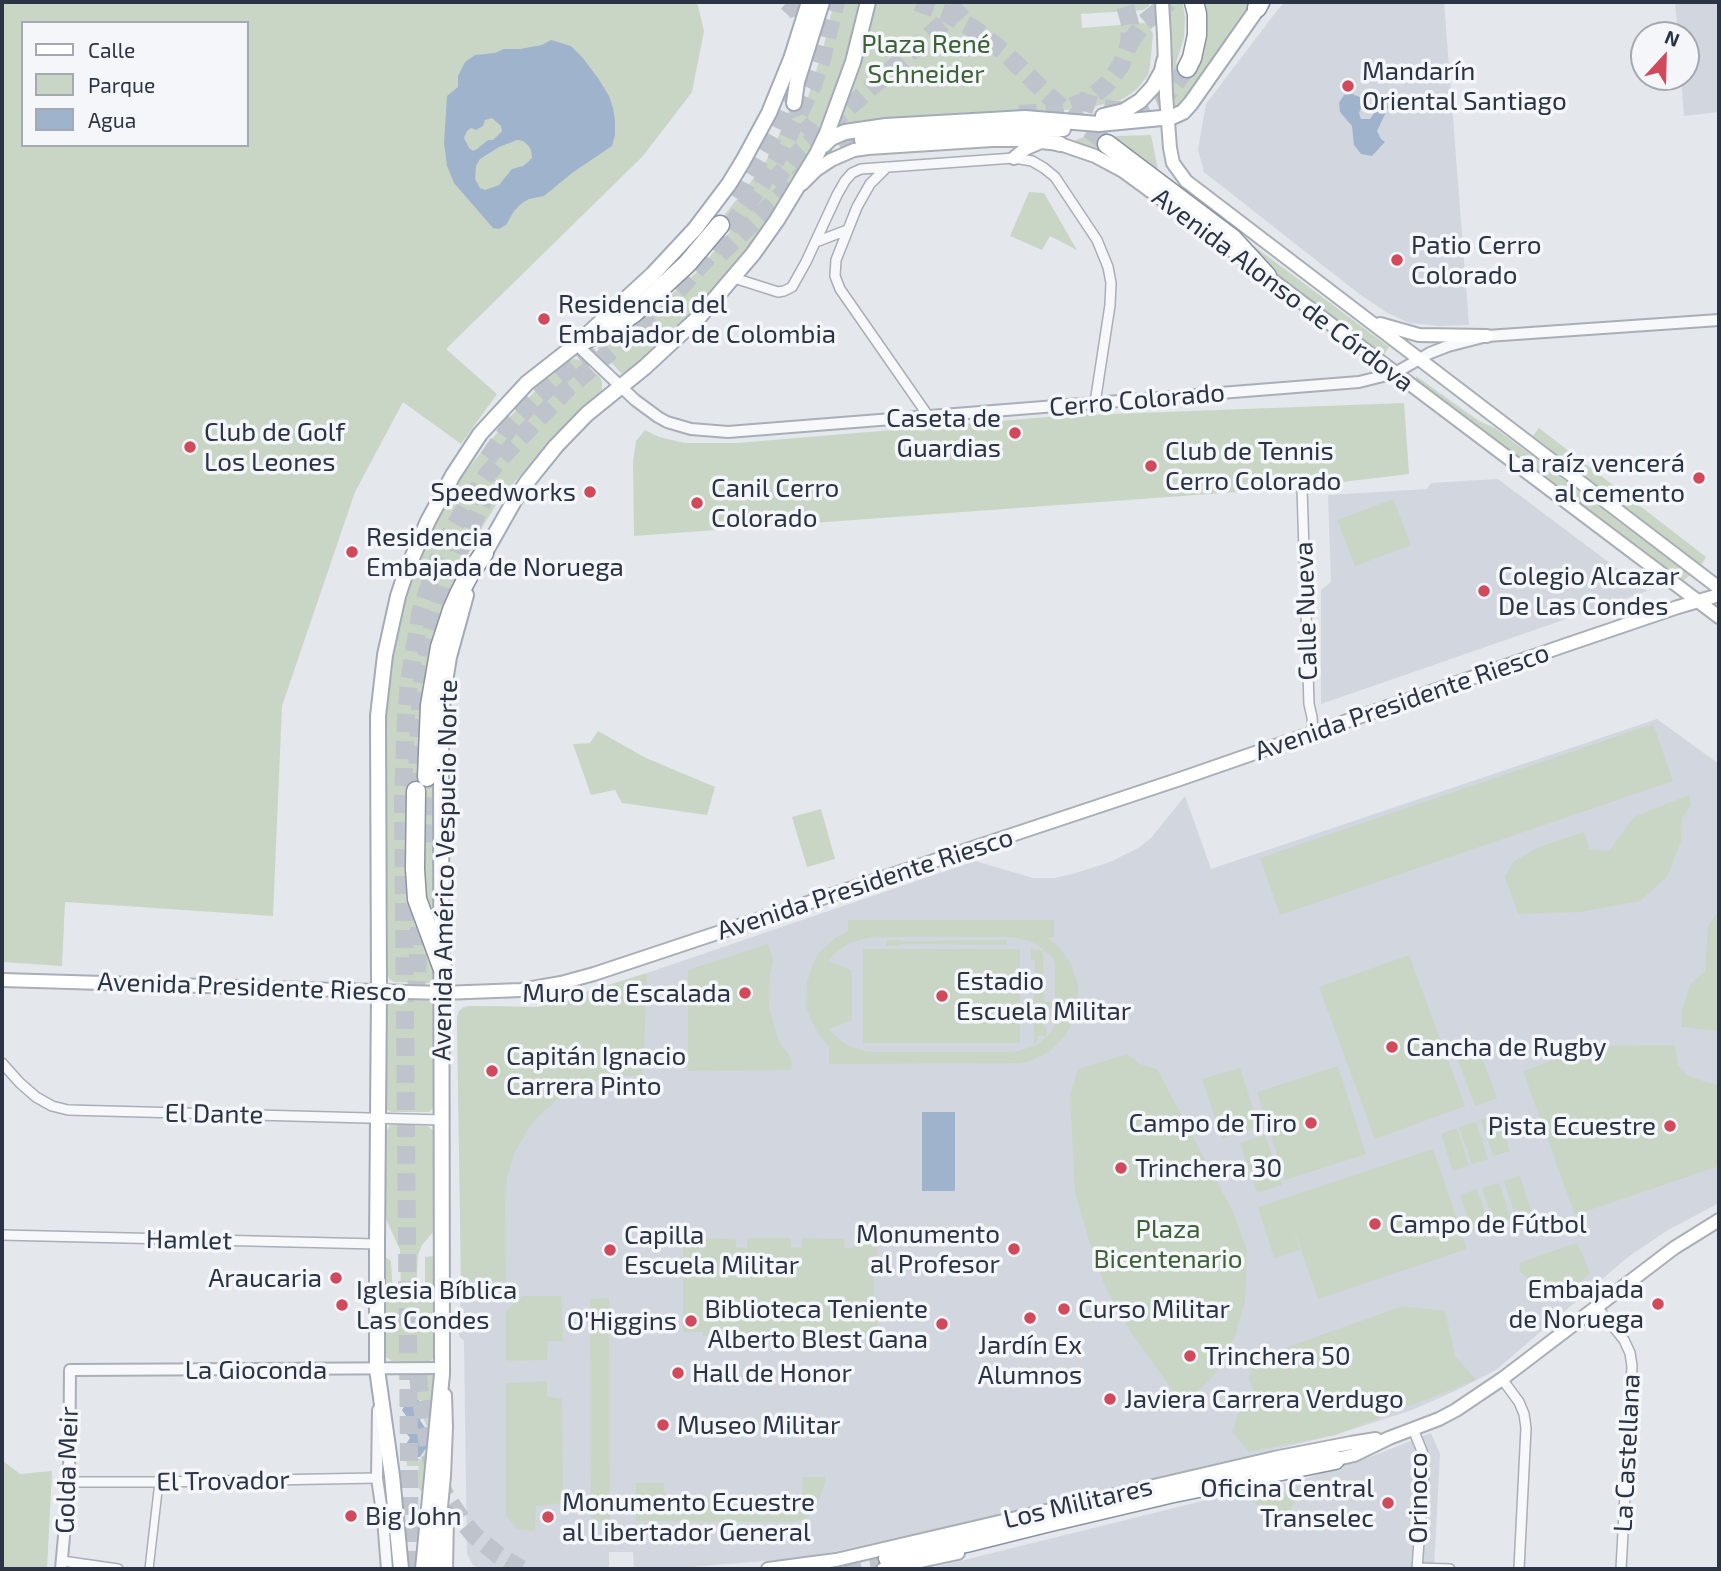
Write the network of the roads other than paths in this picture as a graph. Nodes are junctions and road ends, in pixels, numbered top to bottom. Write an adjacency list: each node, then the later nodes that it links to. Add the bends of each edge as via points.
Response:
1 (809, 2): 30 (main road, via 769,113 729,184 653,274)
2 (822, 2): 9 (main road)
3 (868, 2): 18 (main road, Avenida Américo Vespucio Norte, via 843,92)
4 (1162, 2): 7 (main road, Avenida Alonso de Córdova)
5 (1194, 2): 8 (highway, via 1196,46)
6 (1260, 4): 11 (main road, via 1191,103)
7 (1164, 61): 10 (main road, via 1153,88 1124,111 1096,117); 11 (main road, Avenida Alonso de Córdova)
8 (1187, 68)
9 (794, 103)
10 (1025, 118): 12 (main road); 18 (main road, via 856,129 831,138)
11 (1167, 118): 12 (main road); 28 (main road, Avenida Alonso de Córdova, via 1173,163 1186,181)
12 (1099, 124): 13 (main road)
13 (1014, 130): 14 (main road); 16 (main road)
14 (862, 140)
15 (1043, 142): 16 (main road, Avenida Alonso de Córdova); 19 (main road); 21 (main road, Avenida Alonso de Córdova, via 980,140 854,150 824,164)
16 (1060, 144): 25 (main road, Avenida Alonso de Córdova, via 1122,171)
17 (1107, 144): 25 (highway, via 1233,239)
18 (817, 154): 21 (main road, Avenida Américo Vespucio Norte)
19 (1014, 158): 20 (street); 34 (street, via 1038,164 1055,177 1106,259 1110,305)
20 (887, 167): 23 (street, via 863,195); 24 (street, via 861,169 848,177)
21 (797, 189): 26 (main road, Avenida Américo Vespucio Norte)
22 (720, 225): 30 (highway, via 687,264 634,313)
23 (848, 230): 24 (street); 35 (street, via 834,266 838,285)
24 (816, 243): 26 (street, via 794,283 784,291)
25 (1267, 276): 32 (main road, Avenida Alonso de Córdova)
26 (734, 278): 33 (main road, Avenida Américo Vespucio Norte, via 687,329)
27 (1719, 320): 29 (street, Cerro Colorado)
28 (1372, 322): 29 (main road, via 1419,335); 31 (main road, Avenida Alonso de Córdova)
29 (1487, 336): 31 (street, Cerro Colorado, via 1448,346)
30 (577, 343): 33 (street, Cerro Colorado); 46 (main road, via 527,383 480,434 428,521 398,596 378,716)
31 (1420, 360): 32 (street, Cerro Colorado); 38 (main road, Avenida Alonso de Córdova)
32 (1395, 373): 34 (street, Cerro Colorado, via 1359,383); 40 (main road, Avenida Alonso de Córdova)
33 (621, 387): 35 (street, Cerro Colorado, via 667,422 714,432); 37 (main road, Avenida Américo Vespucio Norte, via 587,414 542,463 513,501)
34 (1095, 403): 35 (street, Cerro Colorado)
35 (929, 417)
36 (1302, 488): 43 (street, Calle Nueva)
37 (484, 553): 44 (main road, Avenida Américo Vespucio Norte, via 454,634 443,694); 44 (highway, via 460,592 440,647 421,784 417,899)
38 (1719, 588)
39 (1719, 595): 40 (main road, Avenida Presidente Riesco)
40 (1699, 601): 41 (main road); 42 (main road, Avenida Alonso de Córdova); 43 (main road, Avenida Presidente Riesco)
41 (1719, 608)
42 (1719, 617)
43 (1313, 733): 47 (main road, Avenida Presidente Riesco, via 577,979 521,990)
44 (442, 967): 47 (main road, Avenida Américo Vespucio Norte)
45 (2, 980): 46 (main road, Avenida Presidente Riesco)
46 (379, 991): 47 (main road, Avenida Presidente Riesco); 49 (main road)
47 (442, 993): 50 (main road, Avenida Américo Vespucio Norte)
48 (2, 1063): 49 (street, El Dante, via 36,1097 68,1110)
49 (378, 1118): 50 (street, El Dante); 53 (main road)
50 (443, 1120): 57 (main road, Avenida Américo Vespucio Norte)
51 (1719, 1220): 54 (main road, Los Militares)
52 (2, 1235): 53 (street, Hamlet)
53 (377, 1244): 55 (main road)
54 (1597, 1307): 58 (main road, Los Militares); 79 (street, La Castellana, via 1624,1340 1632,1366)
55 (377, 1369): 56 (street, La Gioconda); 57 (street, La Gioconda); 63 (street); 71 (main road)
56 (70, 1370): 64 (street, Golda Meir)
57 (442, 1371): 62 (main road, Avenida Américo Vespucio Norte); 72 (main road, Avenida Américo Vespucio Norte)
58 (1502, 1379): 59 (main road, Los Militares, via 1456,1410); 78 (street, via 1522,1408 1526,1428)
59 (1413, 1429): 60 (main road, Los Militares); 76 (street, Orinoco, via 1424,1470)
60 (1389, 1438): 61 (main road, Los Militares); 75 (main road, Los Militares, via 1261,1461 829,1561)
61 (1335, 1460): 66 (highway, via 1157,1497)
62 (444, 1476): 73 (main road, Avenida Américo Vespucio Norte); 74 (main road, Avenida Américo Vespucio Norte)
63 (377, 1478): 65 (street, El Trovador); 70 (street)
64 (69, 1482): 65 (street, El Trovador); 67 (street, Golda Meir)
65 (159, 1482): 69 (street)
66 (885, 1564)
67 (62, 1565): 68 (street)
68 (118, 1569)
69 (149, 1569)
70 (387, 1569)
71 (401, 1569)
72 (423, 1569)
73 (435, 1569)
74 (446, 1569)
75 (768, 1569)
76 (1417, 1569): 77 (street)
77 (1450, 1569)
78 (1518, 1569)
79 (1621, 1569)

